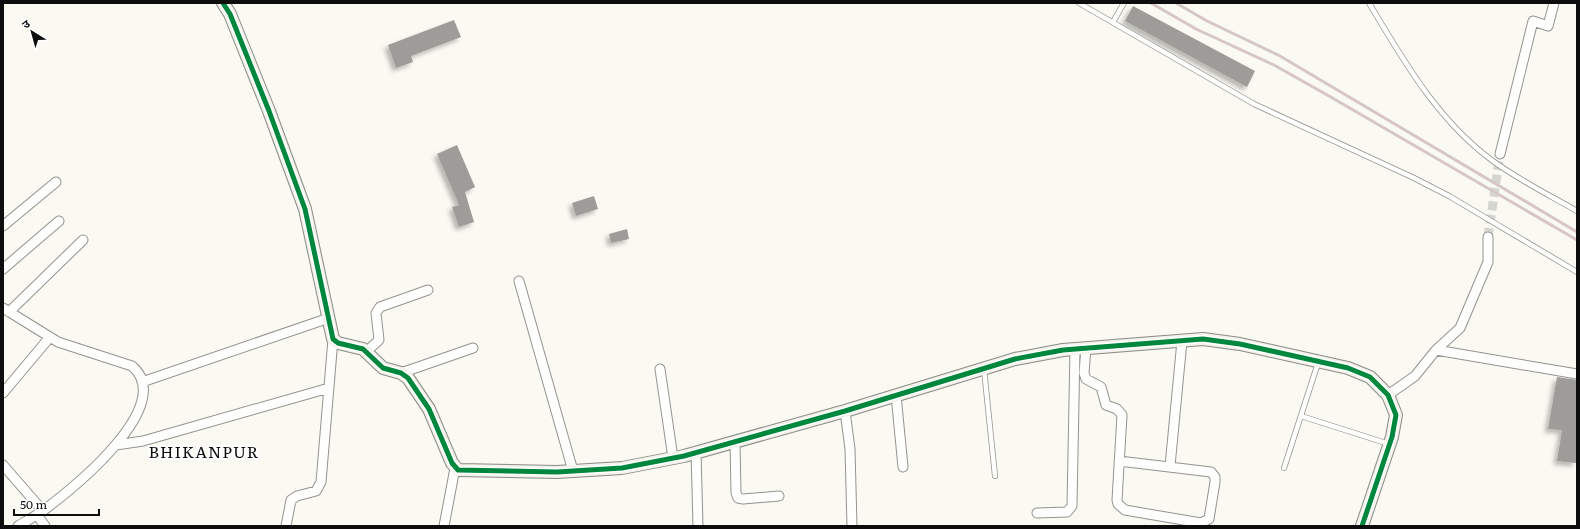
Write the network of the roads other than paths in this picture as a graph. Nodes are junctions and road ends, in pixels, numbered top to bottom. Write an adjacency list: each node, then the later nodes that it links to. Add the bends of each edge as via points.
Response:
1 (223, 3): 19 (street, via 230,14 270,112 305,209)
2 (1079, 3): 6 (lane)
3 (1124, 3): 6 (lane)
4 (1370, 3): 9 (lane, via 1404,62 1435,105 1460,132 1493,161)
5 (1554, 3): 7 (street, via 1548,26 1533,21)
6 (1113, 22): 15 (lane, via 1254,104 1449,196)
7 (1500, 154)
8 (56, 182): 11 (street)
9 (1577, 211)
10 (59, 221): 14 (street)
11 (3, 226)
12 (1488, 237): 25 (street, via 1488,262 1460,328)
13 (83, 240): 18 (street)
14 (3, 269)
15 (1577, 272)
16 (519, 281): 50 (street)
17 (428, 290): 26 (street, via 380,307 376,313 379,340)
18 (6, 310): 20 (street)
19 (329, 318): 21 (street); 32 (street)
20 (50, 337): 32 (street, via 69,346 132,366); 34 (street)
21 (333, 339): 26 (street); 33 (street)
22 (1182, 341): 24 (street); 27 (street, via 1203,340 1240,344); 46 (street)
23 (473, 348): 30 (street)
24 (1080, 349): 29 (street, via 1015,359); 44 (street, via 1086,379 1101,387 1106,405 1117,409 1122,415); 54 (street, via 1072,506 1066,512)
25 (1436, 350): 31 (street); 36 (street, via 1415,376)
26 (367, 351): 30 (street, via 382,368)
27 (1318, 361): 36 (street, via 1348,368 1370,377); 38 (lane)
28 (660, 369): 43 (street)
29 (984, 369): 35 (street); 51 (lane)
30 (402, 373): 48 (street, via 429,409)
31 (1577, 374)
32 (142, 382): 41 (street, via 143,391 136,418)
33 (329, 388): 41 (street, via 143,441); 57 (street, via 322,482 316,491 296,496 291,500)
34 (3, 393)
35 (896, 395): 37 (street); 47 (street)
36 (1388, 395): 40 (street, via 1396,415)
37 (845, 411): 39 (street); 60 (street, via 850,449)
38 (1301, 416): 40 (lane); 49 (lane)
39 (735, 442): 42 (street); 52 (street, via 738,498)
40 (1390, 444): 61 (street)
41 (116, 445): 53 (street)
42 (696, 452): 43 (street); 59 (street)
43 (673, 458): 50 (street, via 622,468)
44 (1120, 461): 46 (street); 46 (street, via 1118,500 1122,508 1206,522 1210,515 1215,477 1205,470)
45 (3, 465): 53 (street)
46 (1170, 466)
47 (903, 467)
48 (455, 468): 50 (street); 58 (street)
49 (1284, 468)
50 (573, 471)
51 (995, 476)
52 (779, 496)
53 (40, 513): 55 (street); 56 (street)
54 (1037, 513)
55 (18, 526)
56 (46, 526)
57 (286, 526)
58 (444, 526)
59 (698, 526)
60 (852, 526)
61 (1362, 526)

